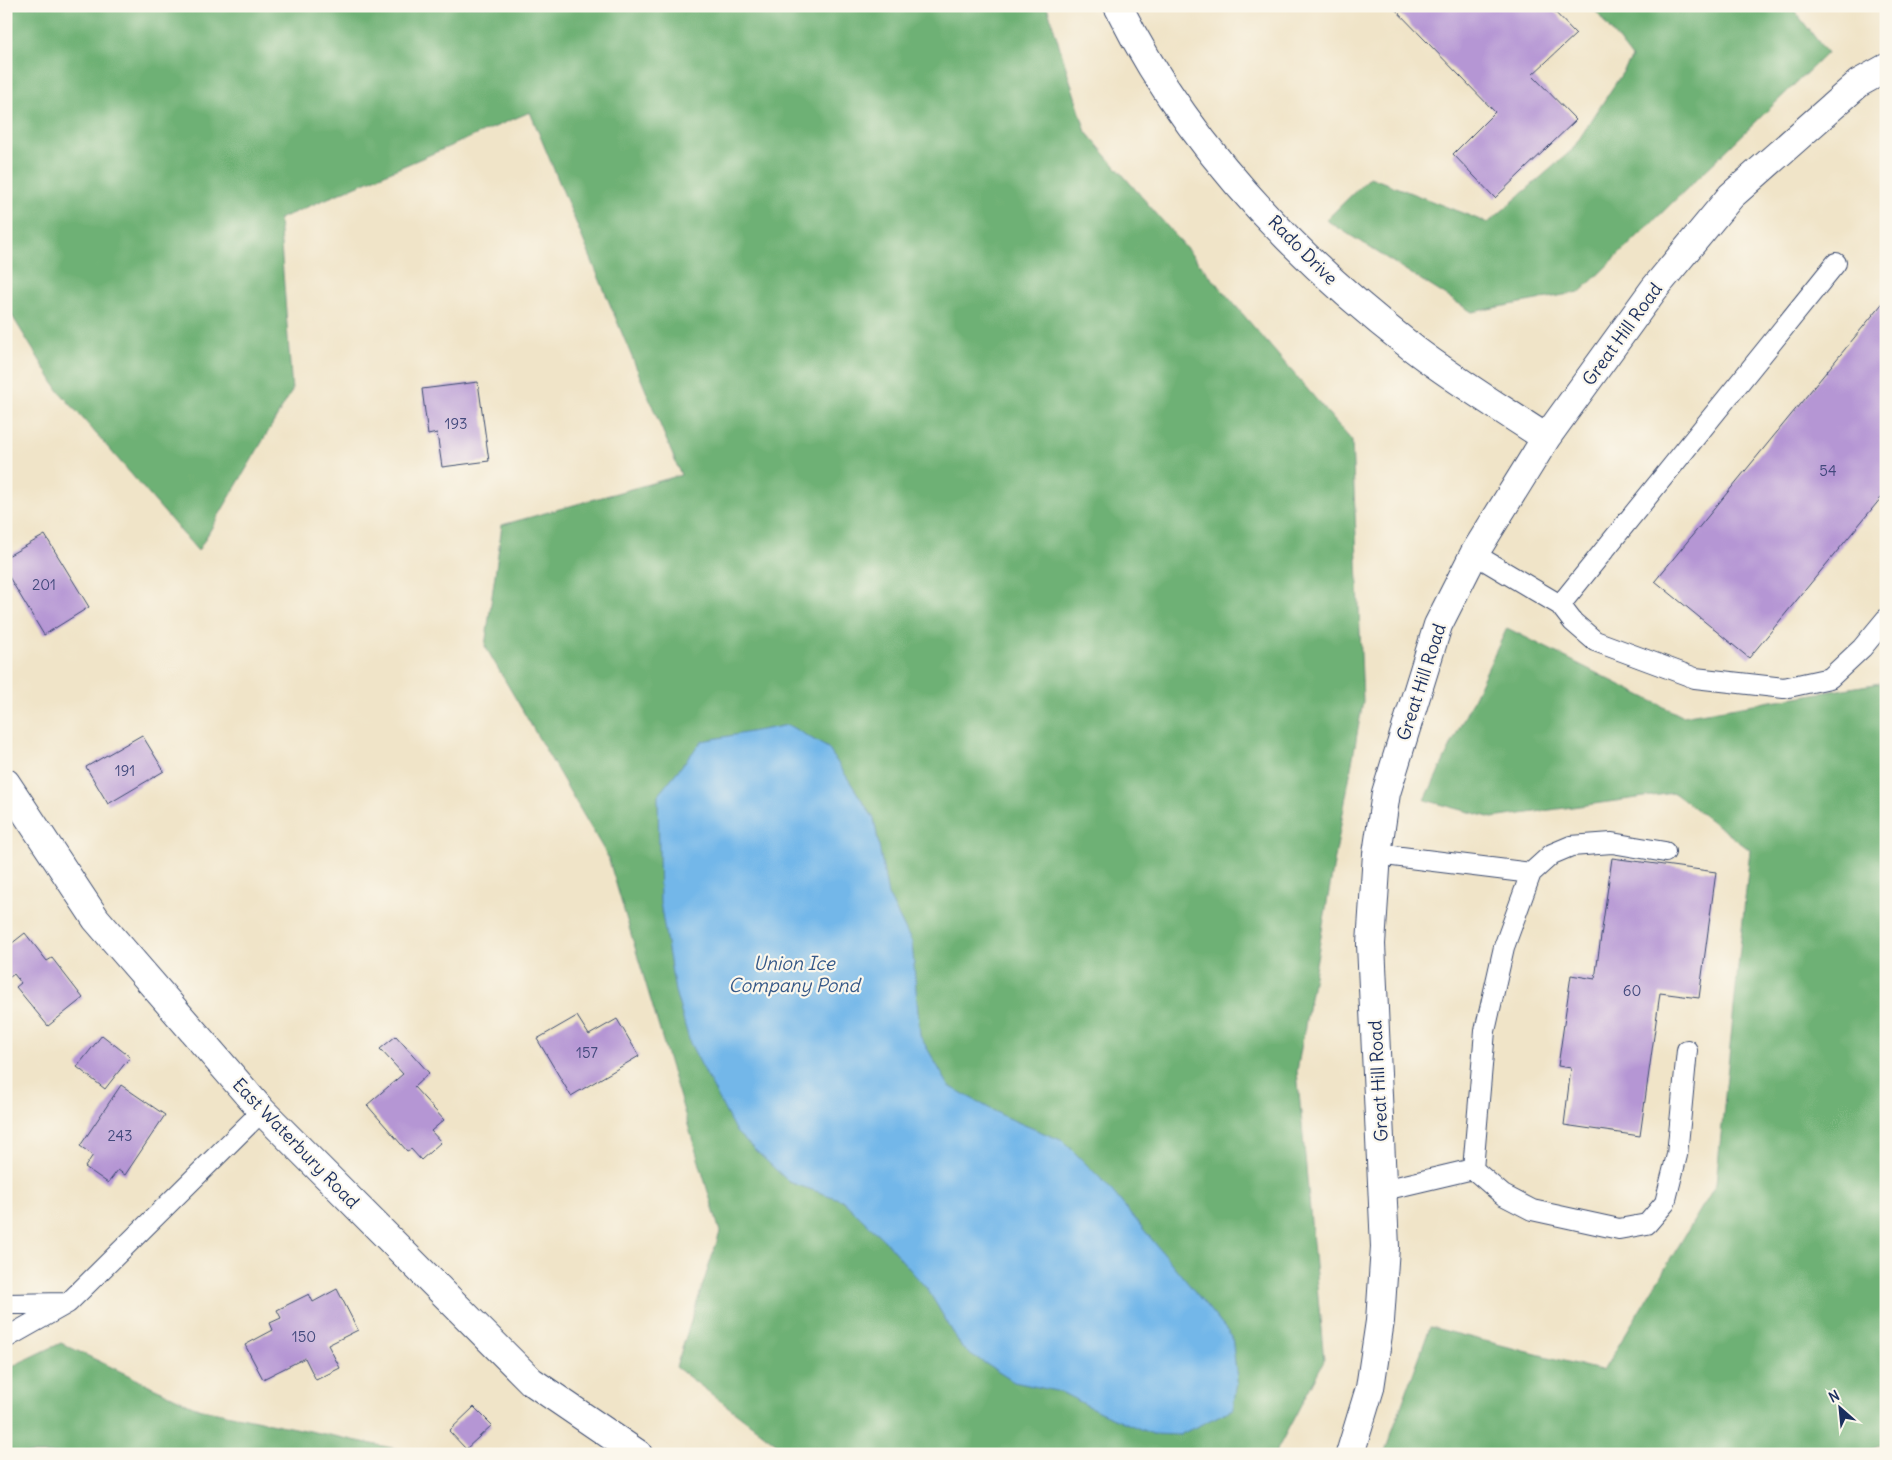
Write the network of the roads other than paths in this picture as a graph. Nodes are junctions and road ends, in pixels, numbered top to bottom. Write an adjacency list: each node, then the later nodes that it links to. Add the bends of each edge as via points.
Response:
1 (1118, 6): 4 (street, Rado Drive, via 1164,86 1219,163 1315,266 1415,350)
2 (1886, 68): 4 (street, Great Hill Road, via 1859,83 1731,196 1654,289)
3 (1836, 264): 6 (lane)
4 (1546, 438): 5 (street, Great Hill Road)
5 (1474, 554): 6 (lane); 10 (street, Great Hill Road, via 1438,625 1386,793)
6 (1560, 605): 7 (lane, via 1573,622 1595,641 1613,648 1695,678 1784,688 1830,678 1862,648)
7 (1886, 619)
8 (6, 783): 13 (street, East Waterbury Road, via 96,919)
9 (1665, 852): 11 (lane, via 1612,843 1571,846 1552,854)
10 (1377, 854): 11 (lane); 15 (street, Great Hill Road, via 1371,944)
11 (1530, 872): 14 (lane, via 1504,948 1485,1030)
12 (1687, 1050): 14 (lane, via 1677,1156 1665,1203 1647,1224 1619,1229 1532,1210 1503,1194)
13 (262, 1111): 16 (lane); 19 (street, East Waterbury Road, via 531,1381)
14 (1473, 1169): 15 (lane)
15 (1384, 1190): 20 (street, Great Hill Road, via 1385,1248 1380,1321 1370,1388)
16 (68, 1303): 17 (lane); 18 (lane)
17 (6, 1304)
18 (6, 1338)
19 (638, 1454)
20 (1350, 1454)

